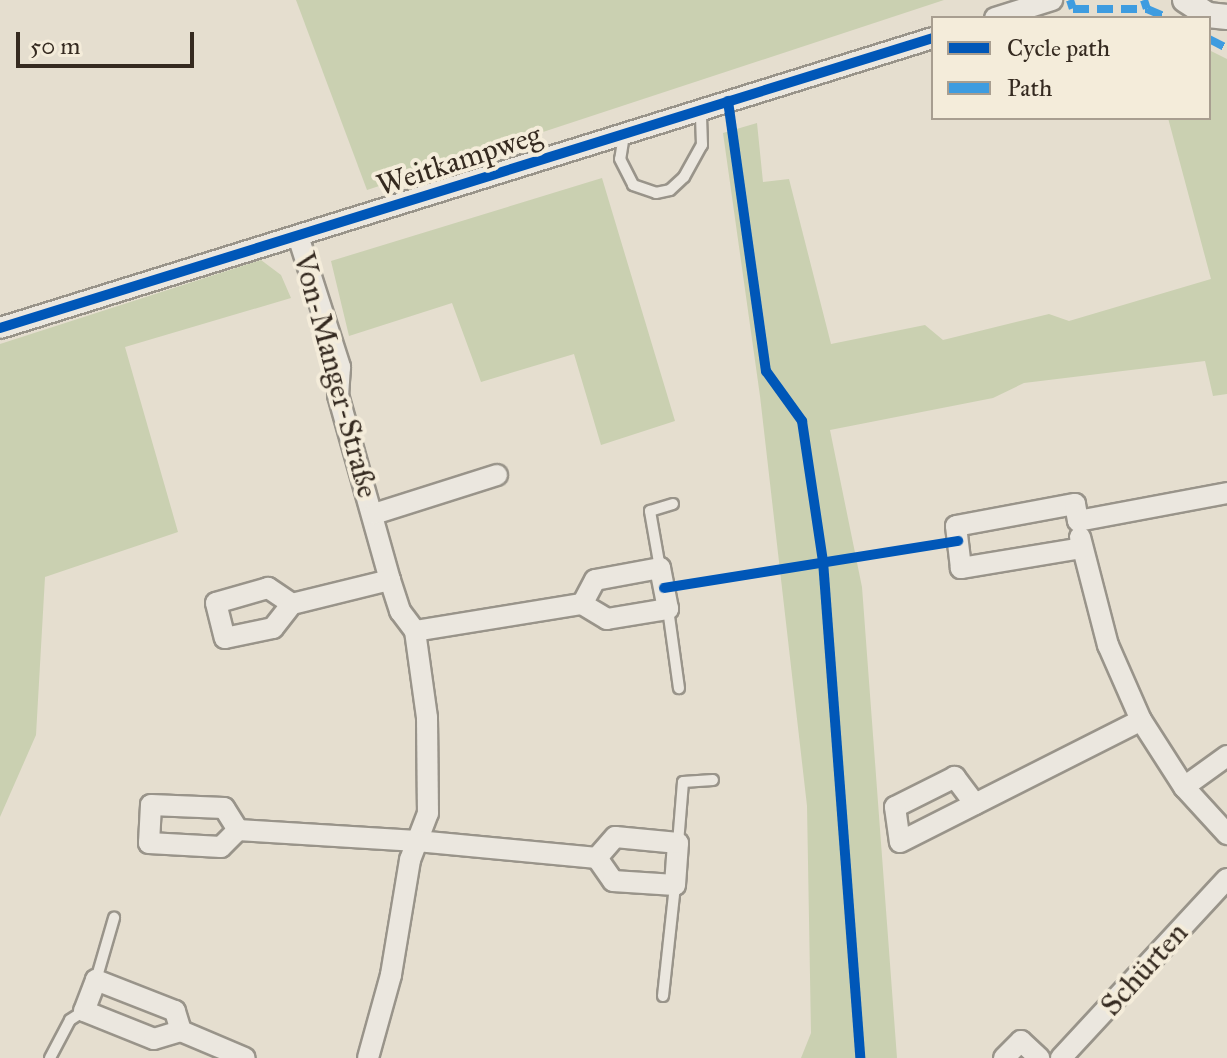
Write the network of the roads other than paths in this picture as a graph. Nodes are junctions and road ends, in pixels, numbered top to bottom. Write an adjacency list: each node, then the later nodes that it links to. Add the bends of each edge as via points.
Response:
1 (1052, 0): 3 (street)
2 (1185, 0): 4 (street, via 1208,15)
3 (1001, 16)
4 (1227, 17)
5 (931, 39): 6 (street, Weitkampweg)
6 (701, 109): 7 (street, Weitkampweg); 7 (lane, via 702,145 670,190 656,193 633,185 620,159)
7 (625, 134): 8 (street, Weitkampweg)
8 (298, 236): 9 (street, Weitkampweg); 13 (street, Von-Manger-Straße, via 340,367 338,395)
9 (0, 328)
10 (497, 475): 13 (street, Von-Manger-Straße)
11 (1227, 493): 14 (street)
12 (673, 504): 16 (lane, via 650,511)
13 (374, 514): 17 (street, Von-Manger-Straße)
14 (1078, 521): 15 (street); 15 (street, via 1075,504 956,526 961,568)
15 (1082, 548): 23 (street, via 1108,645)
16 (660, 568): 19 (street, via 595,580); 20 (street)
17 (390, 580): 18 (street); 21 (street, Von-Manger-Straße, via 400,611)
18 (292, 604)
19 (582, 604): 20 (street, via 607,619); 21 (street)
20 (668, 609): 22 (lane)
21 (415, 631): 30 (street, Von-Manger-Straße, via 427,718 428,781 428,813)
22 (679, 688)
23 (1141, 720): 26 (street); 27 (street)
24 (1227, 756): 26 (street)
25 (713, 780): 31 (lane, via 683,782)
26 (1184, 787): 29 (street)
27 (975, 804)
28 (238, 830): 30 (street)
29 (1227, 834)
30 (417, 841): 32 (street); 40 (street, Von-Manger-Straße)
31 (678, 843): 32 (street, via 615,837); 34 (street)
32 (597, 858): 34 (street, via 613,881)
33 (1227, 879): 45 (street, Schürten)
34 (675, 885): 37 (lane)
35 (114, 918): 36 (lane)
36 (96, 980): 38 (street); 39 (street, via 175,1011)
37 (663, 996)
38 (84, 1011): 39 (street, via 154,1039); 41 (lane, via 70,1020)
39 (181, 1031): 42 (street)
40 (376, 1056)
41 (50, 1058)
42 (245, 1058)
43 (1004, 1058): 44 (street, via 1021,1041)
44 (1039, 1058)
45 (1061, 1058)

